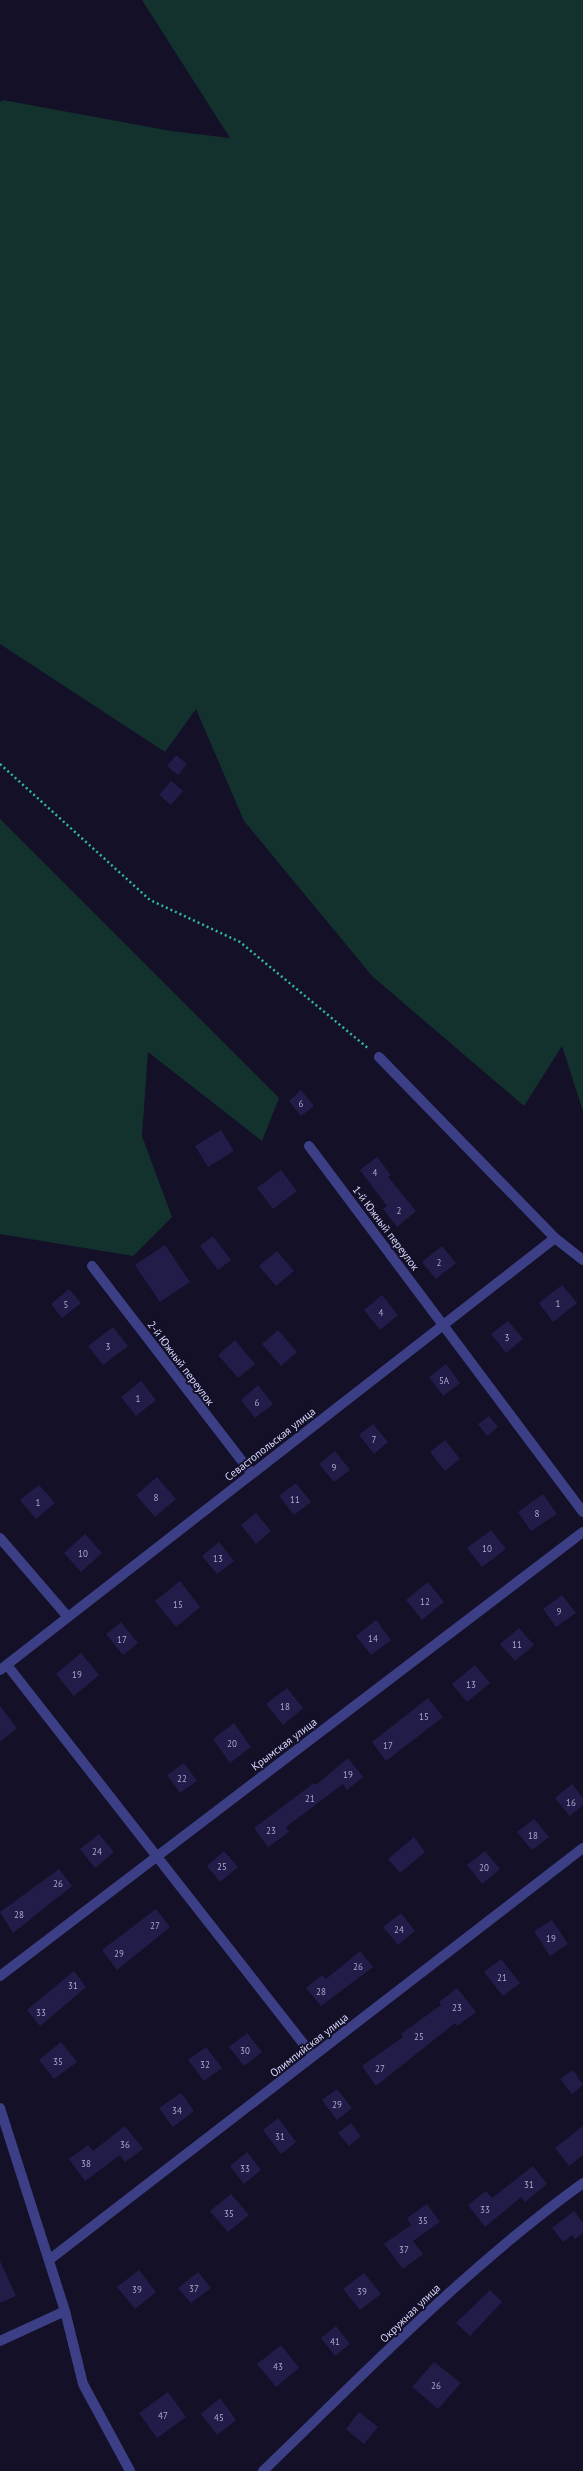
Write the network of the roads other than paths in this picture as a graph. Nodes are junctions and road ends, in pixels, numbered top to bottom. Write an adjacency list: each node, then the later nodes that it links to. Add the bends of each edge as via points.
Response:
1 (379, 1057): 3 (street)
2 (309, 1146): 6 (street, 1-й Южный переулок)
3 (555, 1238): 4 (street); 6 (street, Севастопольская улица)
4 (583, 1260)
5 (92, 1266): 7 (street, 2-й Южный переулок)
6 (443, 1324): 7 (street, Севастопольская улица); 8 (street, 1-й Южный переулок)
7 (252, 1474): 11 (street, Севастопольская улица)
8 (583, 1512)
9 (583, 1532): 14 (street, Крымская улица)
10 (0, 1538): 11 (street)
11 (68, 1617): 12 (street, Севастопольская улица)
12 (3, 1667): 14 (street)
13 (583, 1848): 16 (street, Олимпийская улица)
14 (157, 1855): 15 (street, Крымская улица); 16 (street)
15 (0, 1976)
16 (313, 2056): 19 (street, Олимпийская улица)
17 (0, 2109): 19 (street)
18 (583, 2183): 23 (street, Окружная улица, via 542,2212 447,2294)
19 (49, 2260): 20 (street)
20 (65, 2311): 21 (street); 22 (street, via 82,2384)
21 (0, 2341)
22 (130, 2471)
23 (264, 2471)

